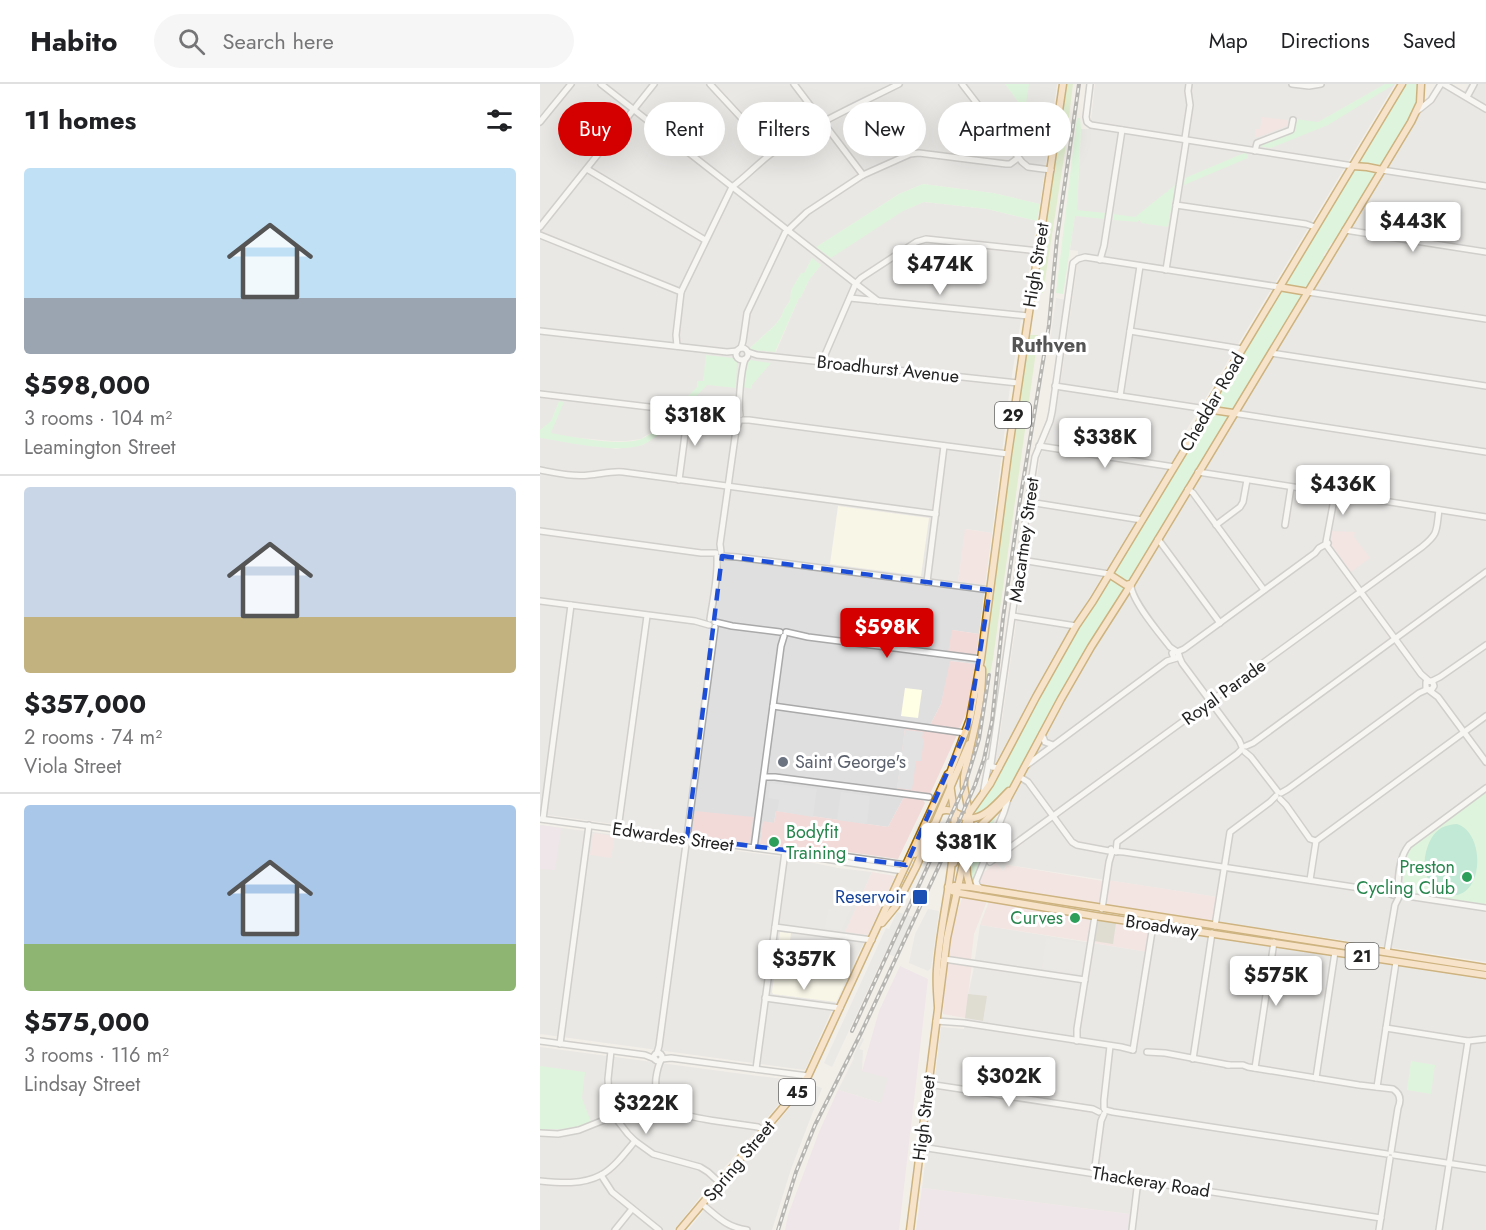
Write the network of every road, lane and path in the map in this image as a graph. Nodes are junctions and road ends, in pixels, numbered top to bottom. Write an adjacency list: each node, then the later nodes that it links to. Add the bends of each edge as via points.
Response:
1 (568, 84): 20 (street)
2 (602, 84): 22 (street)
3 (654, 84): 22 (street)
4 (710, 84): 24 (street)
5 (795, 84): 18 (street)
6 (899, 84): 26 (street)
7 (962, 84): 19 (street)
8 (1063, 84): 40 (main road, High Street / 29)
9 (1090, 84): 29 (street, via 1088,123)
10 (1189, 84): 31 (street)
11 (1292, 84): 12 (street)
12 (1321, 84)
13 (1402, 84): 37 (main road, Cheddar Road)
14 (1421, 84): 23 (main road, Cheddar Road)
15 (1443, 84): 17 (street); 23 (street, Cheddar Road)
16 (1474, 84): 17 (street)
17 (1467, 97): 21 (street)
18 (809, 102)
19 (976, 102)
20 (551, 106): 25 (street); 28 (street)
21 (1486, 109)
22 (633, 110): 38 (street); 43 (street)
23 (1416, 112): 39 (main road, Cheddar Road)
24 (737, 113)
25 (540, 117)
26 (831, 117)
27 (1293, 120): 32 (street, via 1291,130 1257,143)
28 (540, 122)
29 (1122, 130): 31 (street); 53 (street)
30 (831, 132): 41 (street)
31 (1186, 140): 32 (street); 44 (street)
32 (1255, 151): 37 (street)
33 (938, 155): 41 (street, via 910,154)
34 (769, 156): 43 (street)
35 (943, 156): 36 (street, via 1000,163)
36 (1017, 156): 40 (street, via 1029,167)
37 (1353, 166): 39 (main road); 46 (main road, Cheddar Road)
38 (587, 169): 45 (street); 50 (street)
39 (1382, 170): 42 (street); 47 (main road, Cheddar Road)
40 (1051, 171): 51 (main road, High Street / 29)
41 (863, 175): 48 (street, via 807,212)
42 (1486, 186)
43 (734, 188): 48 (street); 50 (street)
44 (1176, 205): 46 (street); 55 (street)
45 (540, 227)
46 (1315, 228): 57 (main road, Cheddar Road)
47 (1345, 230): 52 (street); 59 (main road, Cheddar Road)
48 (787, 231): 56 (street); 69 (street, via 747,314)
49 (540, 235): 58 (street)
50 (705, 240): 58 (street)
51 (1038, 251): 56 (street, via 921,239); 62 (main road, High Street / 29)
52 (1486, 252)
53 (1102, 260): 54 (street); 72 (street, Macartney Street, via 1084,257 1073,265)
54 (1140, 266): 55 (street); 65 (street)
55 (1166, 270): 57 (street)
56 (856, 283): 60 (street); 61 (street)
57 (1279, 287): 59 (main road); 67 (main road, Cheddar Road)
58 (681, 292): 66 (street)
59 (1308, 292): 63 (street); 68 (main road, Cheddar Road)
60 (850, 298): 61 (street); 70 (street)
61 (878, 301): 62 (street)
62 (1028, 316): 71 (main road, High Street / 29)
63 (1486, 320)
64 (540, 331): 66 (street, Broadhurst Avenue)
65 (1130, 331): 67 (street); 75 (street)
66 (675, 346): 69 (street, Broadhurst Avenue)
67 (1242, 349): 76 (main road, Cheddar Road)
68 (1271, 353): 73 (street); 78 (main road, Cheddar Road)
69 (742, 354): 70 (street, Broadhurst Avenue); 79 (street)
70 (823, 362): 71 (street, Broadhurst Avenue)
71 (1018, 383): 83 (main road, High Street / 29)
72 (1055, 386): 75 (street); 81 (street, Macartney Street, via 1050,421)
73 (1486, 386)
74 (540, 394): 77 (street)
75 (1120, 396): 76 (street)
76 (1206, 409): 78 (main road); 84 (main road, Cheddar Road)
77 (688, 412): 79 (street); 87 (street)
78 (1233, 413): 82 (street); 86 (main road, Cheddar Road)
79 (737, 418): 80 (street); 89 (street)
80 (944, 446): 83 (street); 95 (street)
81 (1039, 446): 84 (street); 93 (street, Macartney Street)
82 (1486, 452)
83 (1008, 454): 109 (main road, High Street / 29)
84 (1174, 467): 97 (main road, Cheddar Road)
85 (540, 470): 87 (street, via 576,476 611,471)
86 (1198, 472): 88 (street); 91 (main road, Cheddar Road)
87 (679, 480): 89 (street)
88 (1247, 480): 90 (street); 98 (street, via 1240,507)
89 (728, 486): 95 (street); 103 (street)
90 (1291, 487): 92 (street); 99 (street)
91 (1188, 489): 98 (street); 101 (main road, Cheddar Road)
92 (1335, 494): 94 (street); 102 (street)
93 (1029, 502): 97 (street); 104 (street, Macartney Street)
94 (1439, 510): 96 (street); 111 (street, Royal Parade, via 1433,538)
95 (936, 514): 107 (street)
96 (1486, 517)
97 (1142, 520): 106 (main road, Cheddar Road)
98 (1216, 525): 110 (street)
99 (1285, 525)
100 (540, 531): 103 (street)
101 (1158, 539): 108 (main road, Cheddar Road); 118 (street)
102 (1328, 546): 110 (street, via 1318,548); 111 (street)
103 (719, 555): 107 (street); 119 (street)
104 (1021, 560): 106 (street); 117 (street, Macartney Street)
105 (1486, 572): 122 (street)
106 (1109, 574): 108 (main road, via 1128,586); 120 (main road, Cheddar Road)
107 (927, 582): 109 (street)
108 (1131, 584): 112 (main road, Cheddar Road); 114 (street)
109 (990, 590): 125 (main road, High Street / 29)
110 (1264, 590): 118 (street)
111 (1361, 591): 122 (street); 127 (street, Royal Parade)
112 (1123, 596): 114 (street, via 1129,594); 133 (main road, Cheddar Road)
113 (540, 601): 115 (street)
114 (1137, 602): 124 (street)
115 (571, 605): 116 (street); 156 (street)
116 (647, 616): 119 (street); 159 (street)
117 (1013, 616): 120 (street); 136 (street, Macartney Street)
118 (1220, 622): 124 (street)
119 (712, 623): 121 (street); 160 (street)
120 (1076, 626): 140 (main road, Cheddar Road)
121 (783, 634): 125 (street); 128 (street)
122 (1395, 638): 126 (street); 135 (street)
123 (1486, 645): 126 (street)
124 (1176, 655): 127 (street); 134 (street)
125 (981, 659): 130 (main road, High Street / 29); 132 (main road, High Street / 29)
126 (1430, 685): 131 (street); 148 (street)
127 (1210, 702): 135 (street); 154 (street, Royal Parade)
128 (773, 708): 132 (street); 141 (street)
129 (1486, 716): 131 (street)
130 (974, 732): 143 (main road, Spring Street / 45); 147 (main road, High Street / 29, via 964,777)
131 (1464, 732): 137 (street); 161 (street)
132 (965, 733): 139 (main road, High Street / 29)
133 (1042, 734): 134 (street, via 1045,742); 138 (main road, Cheddar Road)
134 (1053, 745): 138 (street)
135 (1244, 749): 148 (street); 165 (street, via 1118,842)
136 (993, 752): 140 (street, Macartney Street, via 991,766); 150 (street, Macartney Street)
137 (1486, 762)
138 (1027, 765): 142 (main road, Cheddar Road)
139 (952, 766): 143 (main road, High Street / 29); 146 (main road, Spring Street / 45)
140 (999, 768): 150 (main road, Cheddar Road)
141 (764, 776): 149 (street); 162 (street)
142 (1020, 777): 144 (main road, Cheddar Road); 154 (street)
143 (951, 786): 146 (main road); 147 (main road, via 960,788); 152 (main road, Spring Street / 45); 153 (main road, High Street / 29)
144 (1014, 787): 151 (main road, Cheddar Road); 155 (main road, Cheddar Road, via 978,818)
145 (1486, 788): 180 (street, via 1409,844 1402,857)
146 (940, 794): 167 (main road, Spring Street / 45)
147 (966, 796): 150 (main road, via 972,801); 155 (main road, High Street / 29)
148 (1279, 796): 161 (street); 170 (street, via 1230,832)
149 (929, 797)
150 (980, 798): 155 (main road, Cheddar Road)
151 (1008, 798): 163 (main road, Cheddar Road, via 978,828); 164 (street, Cheddar Road)
152 (941, 811): 153 (main road); 157 (main road, Spring Street / 45)
153 (954, 811): 155 (main road); 173 (main road, High Street / 29)
154 (1054, 816): 165 (street, via 1077,845); 168 (street, Royal Parade)
155 (969, 817): 163 (main road, High Street / 29); 173 (main road, High Street)
156 (541, 819): 158 (street, Edwardes Street)
157 (938, 819): 167 (main road, via 917,852); 172 (main road, Spring Street / 45)
158 (589, 825): 159 (street, Edwardes Street); 211 (street)
159 (618, 829): 160 (street, Edwardes Street)
160 (687, 838): 162 (street, Edwardes Street); 215 (street)
161 (1316, 842): 174 (street)
162 (754, 848): 166 (street, Edwardes Street)
163 (967, 848): 176 (main road); 178 (main road, High Street / 29)
164 (989, 849): 168 (street); 177 (street, Cheddar Road, via 977,879)
165 (1113, 851): 170 (street); 182 (street)
166 (785, 852): 171 (street, Edwardes Street); 188 (street)
167 (912, 853): 171 (main road, Spring Street / 45)
168 (998, 857): 169 (street, Royal Parade)
169 (990, 862)
170 (1224, 867): 174 (street); 190 (street)
171 (905, 868): 172 (main road); 184 (main road, Spring Street / 45)
172 (915, 870): 184 (main road, Spring Street / 45)
173 (951, 872): 175 (main road, High Street / 29)
174 (1310, 880): 180 (street)
175 (948, 887): 178 (main road, Broadway / 21); 200 (main road, High Street / 29)
176 (970, 887): 177 (main road, Broadway / 21); 178 (main road, Broadway / 21)
177 (981, 889): 179 (main road, Broadway / 21)
178 (957, 890): 181 (main road, Broadway / 21); 196 (main road, High Street / 29)
179 (1007, 893): 181 (main road); 182 (main road, Broadway / 21)
180 (1396, 894): 183 (street); 195 (street)
181 (1006, 901): 185 (main road, Broadway / 21)
182 (1099, 908): 185 (main road); 186 (main road, Broadway / 21)
183 (1486, 908)
184 (889, 910): 191 (main road, Spring Street / 45)
185 (1098, 916): 187 (main road, Broadway / 21); 202 (street)
186 (1185, 921): 189 (main road); 190 (main road, Broadway / 21)
187 (1153, 925): 189 (main road, Broadway / 21); 213 (street)
188 (775, 927): 191 (street); 203 (street)
189 (1184, 929): 190 (main road, Broadway / 21)
190 (1214, 930): 192 (main road, Broadway / 21); 193 (main road, Broadway / 21); 216 (street)
191 (872, 940): 204 (main road, Spring Street / 45)
192 (1274, 942): 193 (main road, Broadway / 21); 217 (street)
193 (1298, 942): 194 (main road, Broadway / 21); 195 (main road, Broadway / 21)
194 (1335, 952): 197 (main road, Broadway / 21); 220 (street)
195 (1387, 952): 198 (main road, Broadway / 21)
196 (944, 959): 200 (main road, High Street / 29); 202 (street)
197 (1396, 962): 198 (main road, Broadway / 21); 206 (street)
198 (1441, 965): 199 (main road, Broadway / 21); 201 (main road, Broadway / 21)
199 (1486, 968)
200 (939, 975): 205 (main road, High Street / 29)
201 (1486, 975)
202 (1085, 980): 208 (street)
203 (765, 998): 204 (street); 218 (street)
204 (840, 1008): 219 (main road, Spring Street / 45)
205 (936, 1019): 208 (street); 221 (main road, High Street / 29)
206 (1386, 1028): 210 (street); 222 (street)
207 (1486, 1039): 210 (street)
208 (1076, 1040): 212 (street)
209 (540, 1041): 211 (street)
210 (1468, 1041): 230 (street)
211 (560, 1044): 214 (street)
212 (1113, 1046): 213 (street); 223 (street)
213 (1133, 1050): 216 (street)
214 (611, 1051): 215 (street); 224 (street, via 608,1079)
215 (659, 1057): 218 (street); 225 (street, via 657,1093 672,1110 687,1117)
216 (1193, 1059): 217 (street)
217 (1255, 1068): 220 (street)
218 (756, 1070): 219 (street)
219 (806, 1078): 225 (main road, Spring Street / 45)
220 (1316, 1078): 222 (street)
221 (928, 1084): 223 (street); 228 (main road, High Street / 29)
222 (1380, 1088): 229 (street, via 1390,1088 1400,1099)
223 (1101, 1111): 229 (street); 233 (street)
224 (614, 1116): 226 (street, via 579,1130); 227 (street)
225 (764, 1131): 236 (main road, Spring Street / 45)
226 (540, 1133)
227 (635, 1141): 232 (street); 236 (street, via 658,1156 700,1167)
228 (921, 1147): 233 (street, Thackeray Road); 244 (main road, High Street / 29)
229 (1390, 1155): 230 (street); 239 (street)
230 (1450, 1164): 231 (street); 247 (street)
231 (1486, 1169)
232 (602, 1174): 235 (street, via 576,1182); 238 (street, via 612,1192)
233 (1094, 1174): 234 (street, Thackeray Road)
234 (1138, 1180): 239 (street, Thackeray Road); 245 (street)
235 (540, 1181)
236 (720, 1183): 237 (main road, Spring Street / 45)
237 (702, 1204): 242 (main road, Spring Street / 45); 243 (street, via 725,1224)
238 (632, 1209): 240 (street); 241 (street)
239 (1381, 1218): 246 (street)
240 (615, 1230)
241 (659, 1230)
242 (680, 1230)
243 (747, 1230)
244 (910, 1230)
245 (1132, 1230)
246 (1379, 1230)
247 (1439, 1230)

